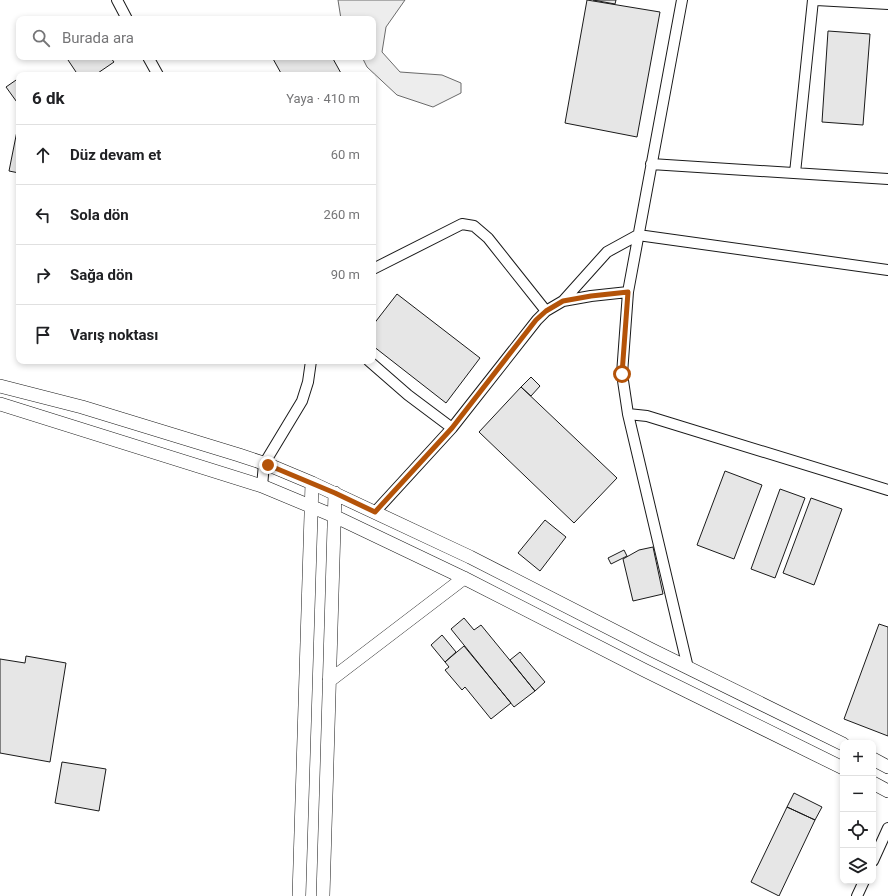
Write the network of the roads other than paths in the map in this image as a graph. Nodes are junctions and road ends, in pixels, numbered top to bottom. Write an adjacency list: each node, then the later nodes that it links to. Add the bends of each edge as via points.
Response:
1 (117, 0): 6 (street)
2 (682, 0): 9 (street)
3 (813, 0): 10 (street)
4 (816, 0): 5 (street)
5 (888, 4)
6 (125, 16)
7 (150, 60): 8 (street)
8 (156, 72)
9 (651, 164): 10 (street); 12 (street)
10 (794, 173): 11 (street)
11 (888, 179)
12 (638, 235): 14 (street); 15 (street); 16 (street, via 607,252)
13 (376, 267): 17 (street, via 462,224 474,226 488,238)
14 (888, 270)
15 (628, 292): 16 (street); 22 (street, via 622,374)
16 (563, 301): 17 (street)
17 (546, 311): 23 (street, via 536,320)
18 (311, 364): 24 (street, via 302,401)
19 (372, 364): 23 (street)
20 (0, 386): 24 (main road, via 82,407)
21 (0, 404): 26 (main road)
22 (628, 414): 27 (street, via 647,416); 33 (street)
23 (452, 428): 30 (street)
24 (264, 464): 25 (main road); 26 (street)
25 (312, 483): 28 (main road); 29 (main road)
26 (262, 486): 29 (main road)
27 (888, 490)
28 (335, 493): 30 (main road); 31 (main road)
29 (311, 506): 31 (main road); 44 (main road)
30 (375, 512): 33 (main road, via 470,557)
31 (334, 516): 32 (main road); 34 (main road)
32 (464, 578): 34 (main road); 37 (main road, via 637,667)
33 (688, 668): 35 (main road)
34 (329, 681): 45 (main road)
35 (840, 743)
36 (876, 761): 38 (main road)
37 (840, 767)
38 (888, 767)
39 (876, 785): 40 (main road)
40 (888, 791)
41 (888, 828): 42 (street)
42 (876, 854)
43 (863, 884): 46 (street)
44 (299, 896)
45 (323, 896)
46 (857, 896)

